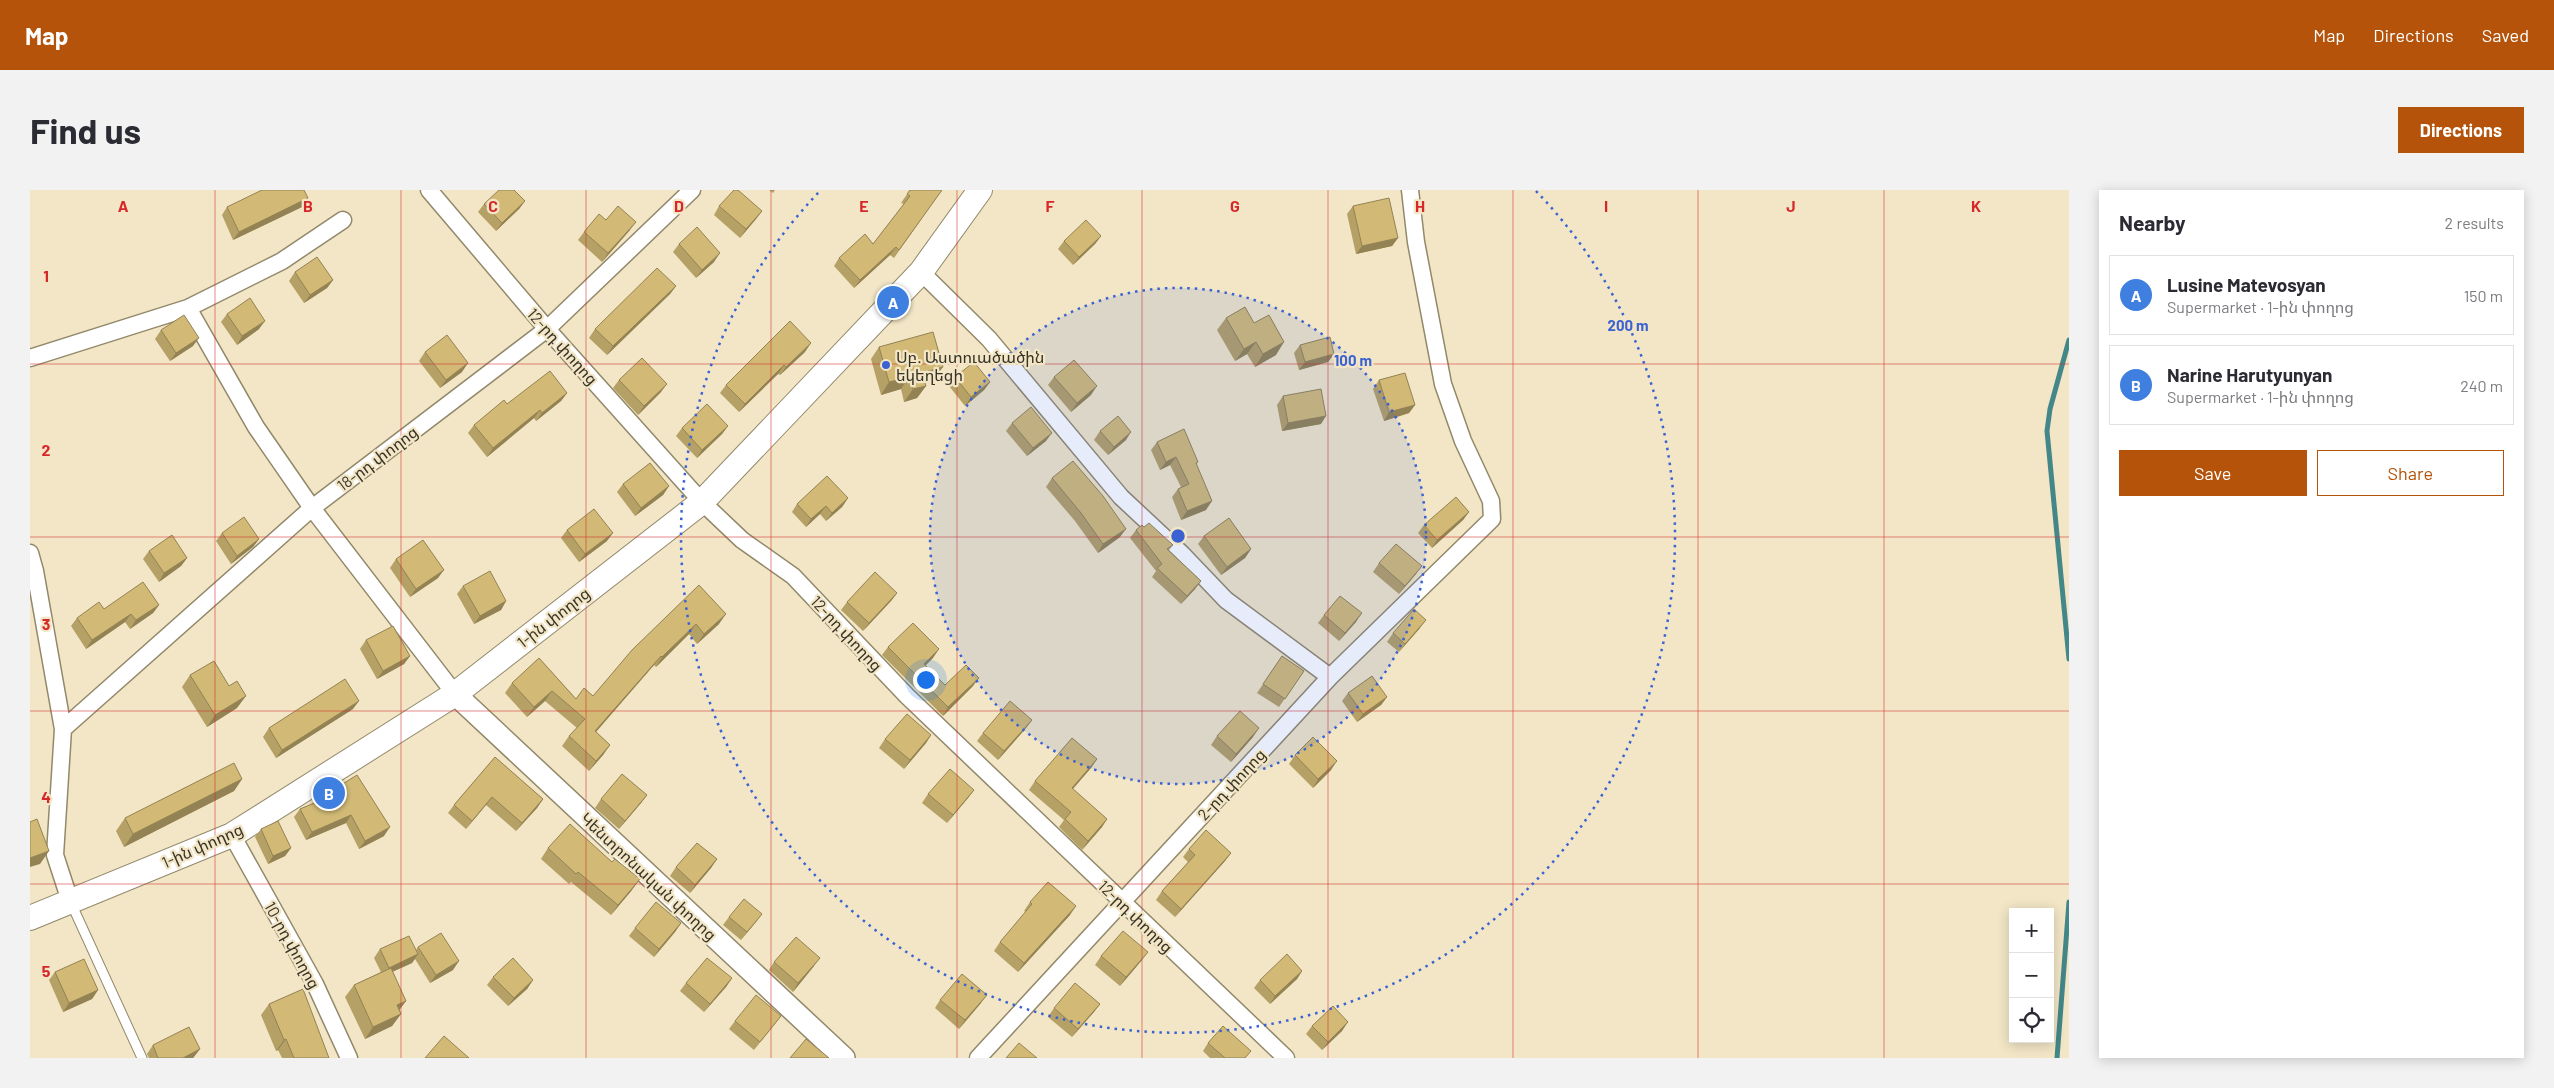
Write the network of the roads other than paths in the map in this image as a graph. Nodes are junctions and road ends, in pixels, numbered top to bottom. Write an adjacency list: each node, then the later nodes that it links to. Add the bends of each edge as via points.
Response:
1 (429, 190): 8 (street, 12-րդ փողոց)
2 (692, 190): 8 (street, 18-րդ փողոց)
3 (980, 190): 6 (main road, 1-ին փողոց)
4 (1410, 190): 13 (street, 2-րդ փողոց, via 1416,242 1443,384 1463,441 1491,501 1492,519)
5 (343, 220): 7 (street, via 282,261)
6 (921, 272): 10 (main road, 1-ին փողոց); 13 (street, via 989,339 1121,496 1226,600)
7 (188, 308): 9 (street); 11 (street, via 256,427)
8 (547, 329): 10 (street, 12-րդ փողոց); 11 (street, 18-րդ փողոց)
9 (30, 358)
10 (702, 502): 14 (main road, 1-ին փողոց); 18 (street, 12-րդ փողոց, via 742,540 794,576 906,696)
11 (312, 508): 14 (street); 15 (street, 18-րդ փողոց)
12 (30, 553): 15 (street)
13 (1330, 677): 18 (street, 2-րդ փողոց)
14 (455, 694): 16 (main road, 1-ին փողոց); 22 (street, Կենտրոնական փողոց)
15 (63, 728): 17 (street, via 55,855)
16 (232, 835): 17 (main road, 1-ին փողոց); 21 (street, 10-րդ փողոց, via 315,984)
17 (70, 901): 19 (main road, 1-ին փողոց); 20 (lane)
18 (1122, 902): 23 (street, 2-րդ փողոց); 24 (street, 12-րդ փողոց)
19 (30, 918)
20 (142, 1058)
21 (349, 1058)
22 (844, 1058)
23 (978, 1058)
24 (1286, 1058)

